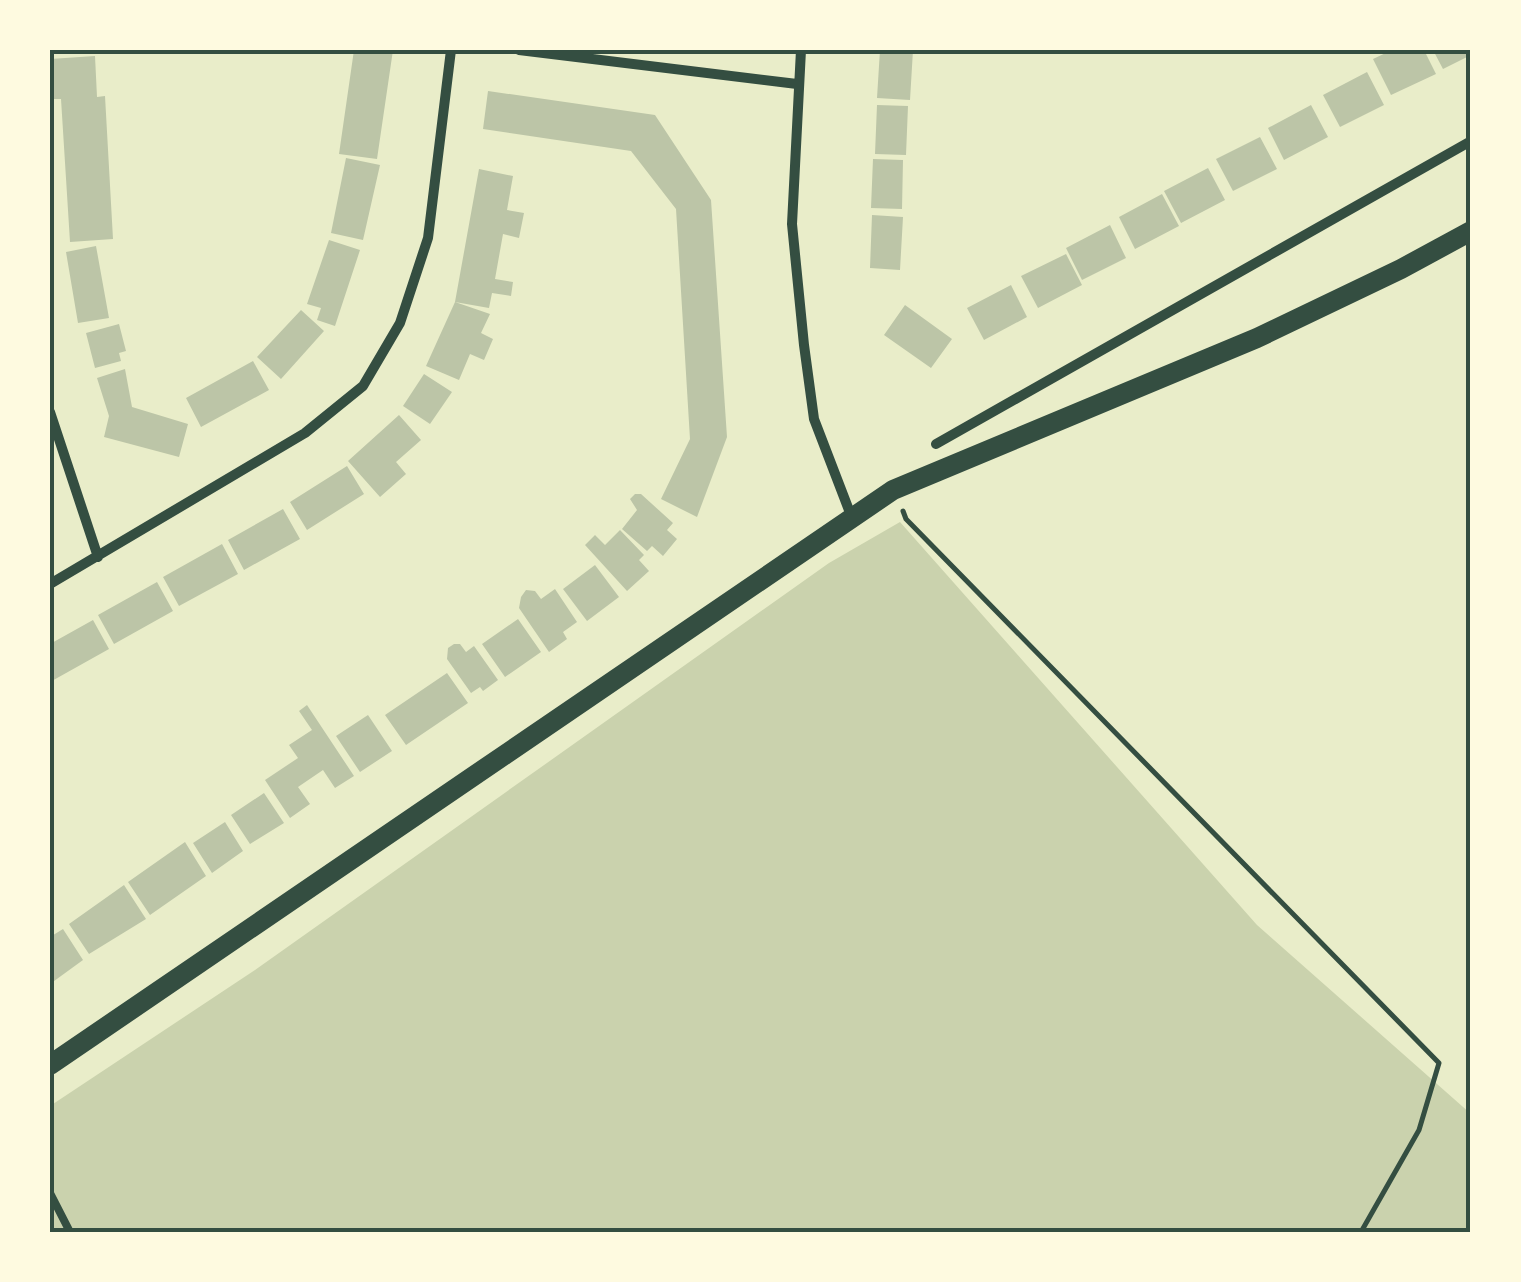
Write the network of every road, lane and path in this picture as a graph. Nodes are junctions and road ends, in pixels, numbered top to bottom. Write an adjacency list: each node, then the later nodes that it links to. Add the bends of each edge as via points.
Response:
1 (451, 50): 11 (street, via 428,238 400,323 362,386 305,433)
2 (519, 50): 4 (street)
3 (801, 50): 4 (street)
4 (797, 84): 10 (street, via 792,224 804,344 814,418)
5 (1471, 141): 8 (street)
6 (1471, 232): 9 (main road, via 1257,338)
7 (50, 412): 11 (street)
8 (936, 444)
9 (893, 490): 10 (main road); 16 (path, via 906,518 1439,1063 1419,1130)
10 (852, 518): 13 (main road)
11 (98, 557): 12 (street)
12 (50, 584)
13 (50, 1066)
14 (50, 1193): 15 (lane)
15 (70, 1232)
16 (1360, 1232)

